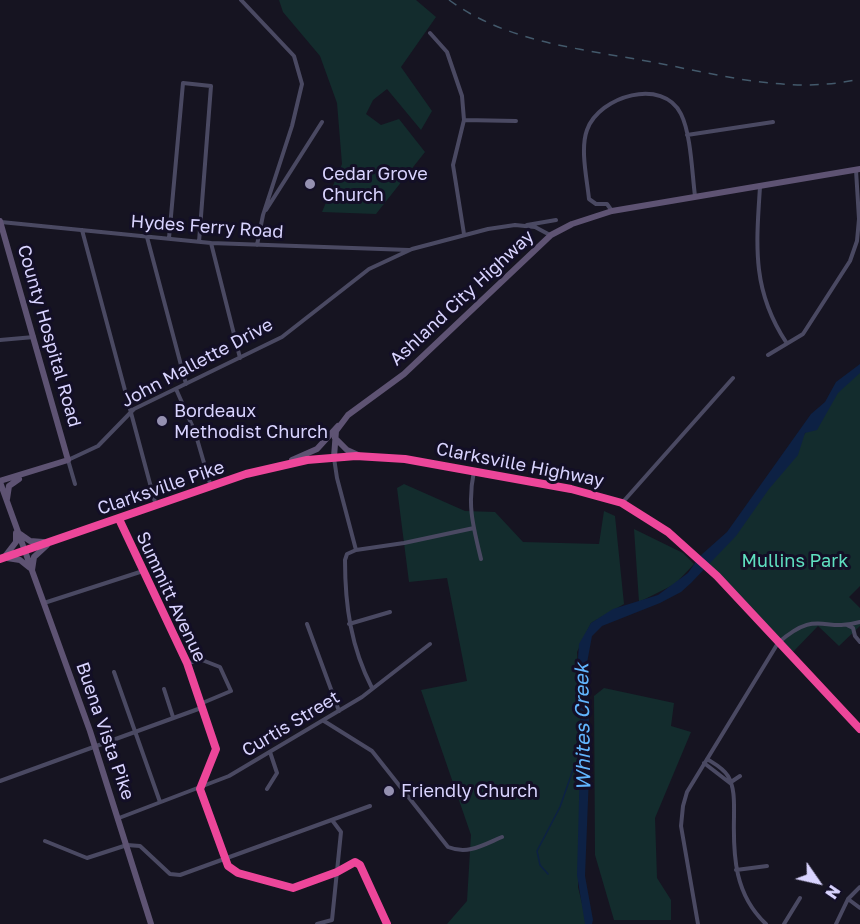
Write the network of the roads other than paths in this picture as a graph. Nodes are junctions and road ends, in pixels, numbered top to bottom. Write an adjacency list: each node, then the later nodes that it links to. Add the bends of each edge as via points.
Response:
1 (241, 0): 12 (street, via 294,56 302,84)
2 (430, 33): 3 (street, via 447,52 459,82)
3 (464, 120): 4 (street); 17 (street, via 453,165)
4 (516, 121)
5 (322, 122): 12 (street)
6 (773, 122): 7 (street)
7 (687, 135): 10 (street); 11 (street, via 682,114 661,97 627,96 599,111 586,131 589,199 607,204)
8 (858, 170): 9 (main road, Ashland City Highway); 27 (street, via 859,219 850,261 812,323 803,334)
9 (759, 187): 10 (main road, Ashland City Highway); 27 (street, via 756,260 766,308)
10 (695, 197): 11 (main road, Ashland City Highway)
11 (612, 211): 18 (main road, Ashland City Highway)
12 (263, 215): 23 (street)
13 (556, 220): 15 (street)
14 (0, 221): 16 (street, Hydes Ferry Road); 25 (main road, County Hospital Road)
15 (523, 226): 17 (street); 18 (street)
16 (82, 230): 19 (street, Hydes Ferry Road); 33 (street)
17 (464, 235): 24 (street)
18 (551, 235): 34 (main road, Ashland City Highway, via 404,374)
19 (147, 237): 20 (street, Hydes Ferry Road); 31 (street)
20 (169, 238): 21 (street, Hydes Ferry Road); 21 (street, via 183,83 211,87)
21 (199, 242): 22 (street, Hydes Ferry Road)
22 (211, 243): 23 (street, Hydes Ferry Road); 29 (street)
23 (257, 245): 24 (street, Hydes Ferry Road)
24 (410, 251): 29 (street, John Mallette Drive, via 369,269 282,337)
25 (34, 337): 26 (street); 36 (main road, County Hospital Road)
26 (0, 340)
27 (786, 342): 28 (street)
28 (768, 355)
29 (240, 358): 31 (street, John Mallette Drive)
30 (733, 378): 48 (street)
31 (186, 384): 32 (street, John Mallette Drive)
32 (176, 389): 33 (street, John Mallette Drive); 46 (street, via 195,432)
33 (130, 411): 39 (street, John Mallette Drive, via 98,446); 50 (street)
34 (339, 425): 35 (main road); 41 (main road, Ashland City Highway, via 317,449)
35 (335, 438): 37 (main road, via 347,450); 38 (main road)
36 (65, 449): 39 (main road, County Hospital Road); 40 (main road)
37 (361, 456): 38 (main road, Clarksville Highway); 42 (main road, Clarksville Highway)
38 (334, 457): 41 (main road, Clarksville Pike); 55 (street)
39 (68, 460): 40 (main road, John Mallette Drive); 45 (street)
40 (56, 464): 43 (main road, John Mallette Drive)
41 (280, 465): 46 (main road, Clarksville Pike)
42 (474, 470): 48 (main road, Clarksville Highway, via 591,493); 53 (street, via 469,495)
43 (28, 474): 44 (main road, John Mallette Drive); 49 (main road, John Mallette Drive, via 9,486)
44 (0, 482): 47 (main road, Buena Vista Pike)
45 (75, 484)
46 (211, 487): 50 (main road, Clarksville Pike)
47 (1, 492): 49 (main road, Buena Vista Pike)
48 (622, 503): 68 (main road, Clarksville Highway, via 658,524 687,549)
49 (7, 504): 52 (main road, Buena Vista Pike)
50 (156, 506): 51 (main road, Clarksville Pike)
51 (119, 519): 54 (main road, Clarksville Pike); 60 (street, Summitt Avenue)
52 (15, 526): 54 (main road, via 30,541); 56 (main road, Buena Vista Pike); 57 (main road, via 16,542)
53 (474, 528): 55 (street); 58 (street)
54 (53, 541): 56 (main road, Clarksville Pike); 59 (main road, via 34,557)
55 (356, 550): 65 (street, via 347,554 345,560)
56 (24, 551): 57 (main road, Clarksville Pike); 59 (main road, Buena Vista Pike)
57 (2, 558): 59 (main road, via 24,562)
58 (481, 559)
59 (32, 571): 61 (main road, Buena Vista Pike)
60 (143, 571): 61 (street); 70 (street, Summitt Avenue)
61 (43, 603): 80 (main road, Buena Vista Pike)
62 (390, 612): 65 (street)
63 (860, 622): 66 (street)
64 (307, 624): 75 (street)
65 (349, 624): 72 (street)
66 (846, 625): 67 (street, via 853,628); 68 (street, via 813,622)
67 (860, 642)
68 (778, 643): 78 (main road, Clarksville Highway); 82 (street)
69 (430, 644): 72 (street, Curtis Street)
70 (187, 663): 74 (street, Summitt Avenue); 74 (street, via 199,660 220,667 231,691)
71 (114, 672): 79 (street)
72 (372, 688): 75 (street, Curtis Street)
73 (164, 689): 76 (street)
74 (200, 706): 76 (street); 86 (street, Summitt Avenue, via 216,749)
75 (339, 711): 77 (street, Curtis Street)
76 (173, 717): 79 (street)
77 (324, 721): 81 (street, Curtis Street); 92 (street, via 372,751 448,847 471,850)
78 (860, 729)
79 (135, 731): 80 (street); 88 (street)
80 (95, 746): 84 (street); 90 (main road, Buena Vista Pike)
81 (270, 752): 86 (street, Curtis Street); 87 (street, via 277,773)
82 (706, 761): 85 (street); 106 (street, via 687,792 681,826)
83 (740, 776): 85 (street)
84 (0, 781)
85 (730, 783): 97 (street, via 734,795)
86 (200, 789): 88 (street, Curtis Street); 95 (street)
87 (267, 789)
88 (160, 802): 90 (street, Curtis Street)
89 (370, 806): 91 (street)
90 (119, 818): 94 (main road, Buena Vista Pike)
91 (332, 820): 95 (street); 98 (street, via 341,832)
92 (502, 837)
93 (45, 841): 94 (street, via 87,858)
94 (127, 845): 95 (street, via 140,846 170,874 180,875); 103 (main road, Buena Vista Pike)
95 (226, 857): 98 (street, via 228,866 238,873 288,888)
96 (767, 866): 97 (street)
97 (736, 870): 107 (street, via 746,899)
98 (337, 872): 104 (street, via 332,920); 105 (street, via 355,862 360,865)
99 (860, 887): 101 (street)
100 (800, 898): 108 (street)
101 (848, 899): 102 (street); 109 (street)
102 (860, 908)
103 (151, 924)
104 (317, 924)
105 (387, 924)
106 (698, 924)
107 (766, 924)
108 (784, 924)
109 (836, 924)

